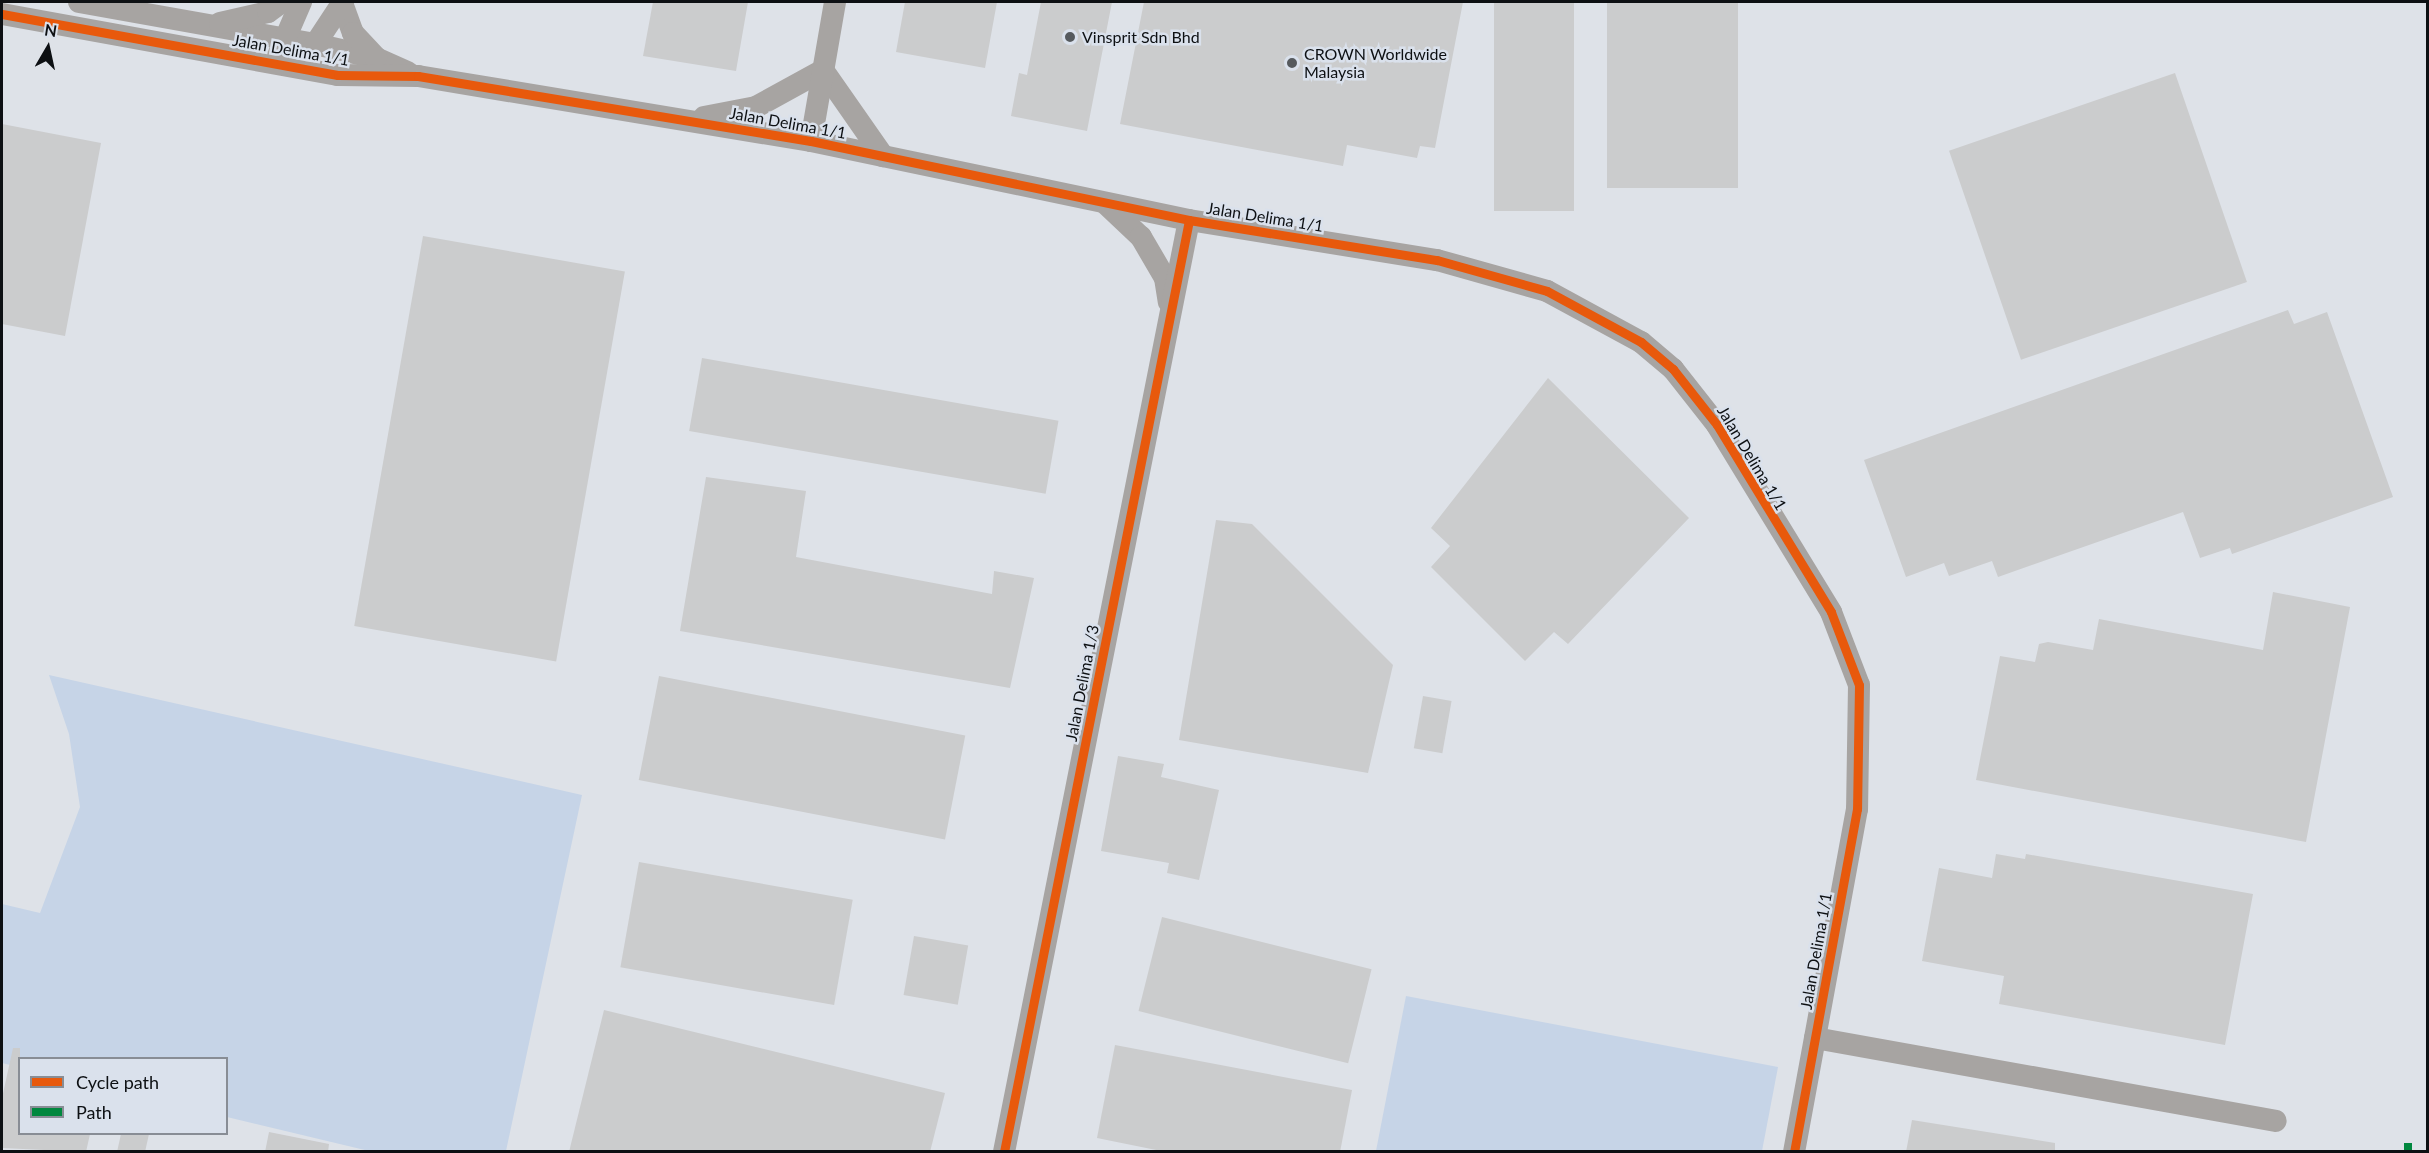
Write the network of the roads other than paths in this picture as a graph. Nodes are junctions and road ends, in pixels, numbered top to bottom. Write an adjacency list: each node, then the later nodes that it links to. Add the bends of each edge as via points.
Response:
1 (79, 2): 7 (street, Jalan Delima 1/1)
2 (282, 2): 7 (street, via 268,12)
3 (301, 2): 8 (street)
4 (342, 2): 9 (street); 10 (street, via 353,33)
5 (835, 2): 13 (street)
6 (2, 14): 11 (street, Jalan Delima 1/1)
7 (210, 25): 8 (street, Jalan Delima 1/1)
8 (284, 39): 9 (street, Jalan Delima 1/1); 11 (street)
9 (315, 44): 10 (street, Jalan Delima 1/1); 12 (street)
10 (376, 58): 14 (street, Jalan Delima 1/1)
11 (275, 63): 12 (street, Jalan Delima 1/1)
12 (300, 68): 14 (street, Jalan Delima 1/1, via 338,75)
13 (823, 70): 15 (street, via 756,107); 16 (street); 17 (street)
14 (418, 76): 15 (street, Jalan Delima 1/1)
15 (676, 120): 16 (street, Jalan Delima 1/1)
16 (811, 141): 17 (street, Jalan Delima 1/1)
17 (883, 156): 18 (street, Jalan Delima 1/1)
18 (1106, 203): 19 (street, Jalan Delima 1/1); 20 (street, via 1141,237 1159,268)
19 (1189, 220): 20 (street, Jalan Delima 1/3); 21 (street, Jalan Delima 1/1, via 1437,261 1547,291 1641,342 1673,369 1711,417 1831,612 1859,685 1857,809)
20 (1170, 313): 23 (street, Jalan Delima 1/3)
21 (1815, 1038): 22 (street); 24 (street, Jalan Delima 1/1)
22 (2276, 1121)
23 (1004, 1152)
24 (1794, 1152)

